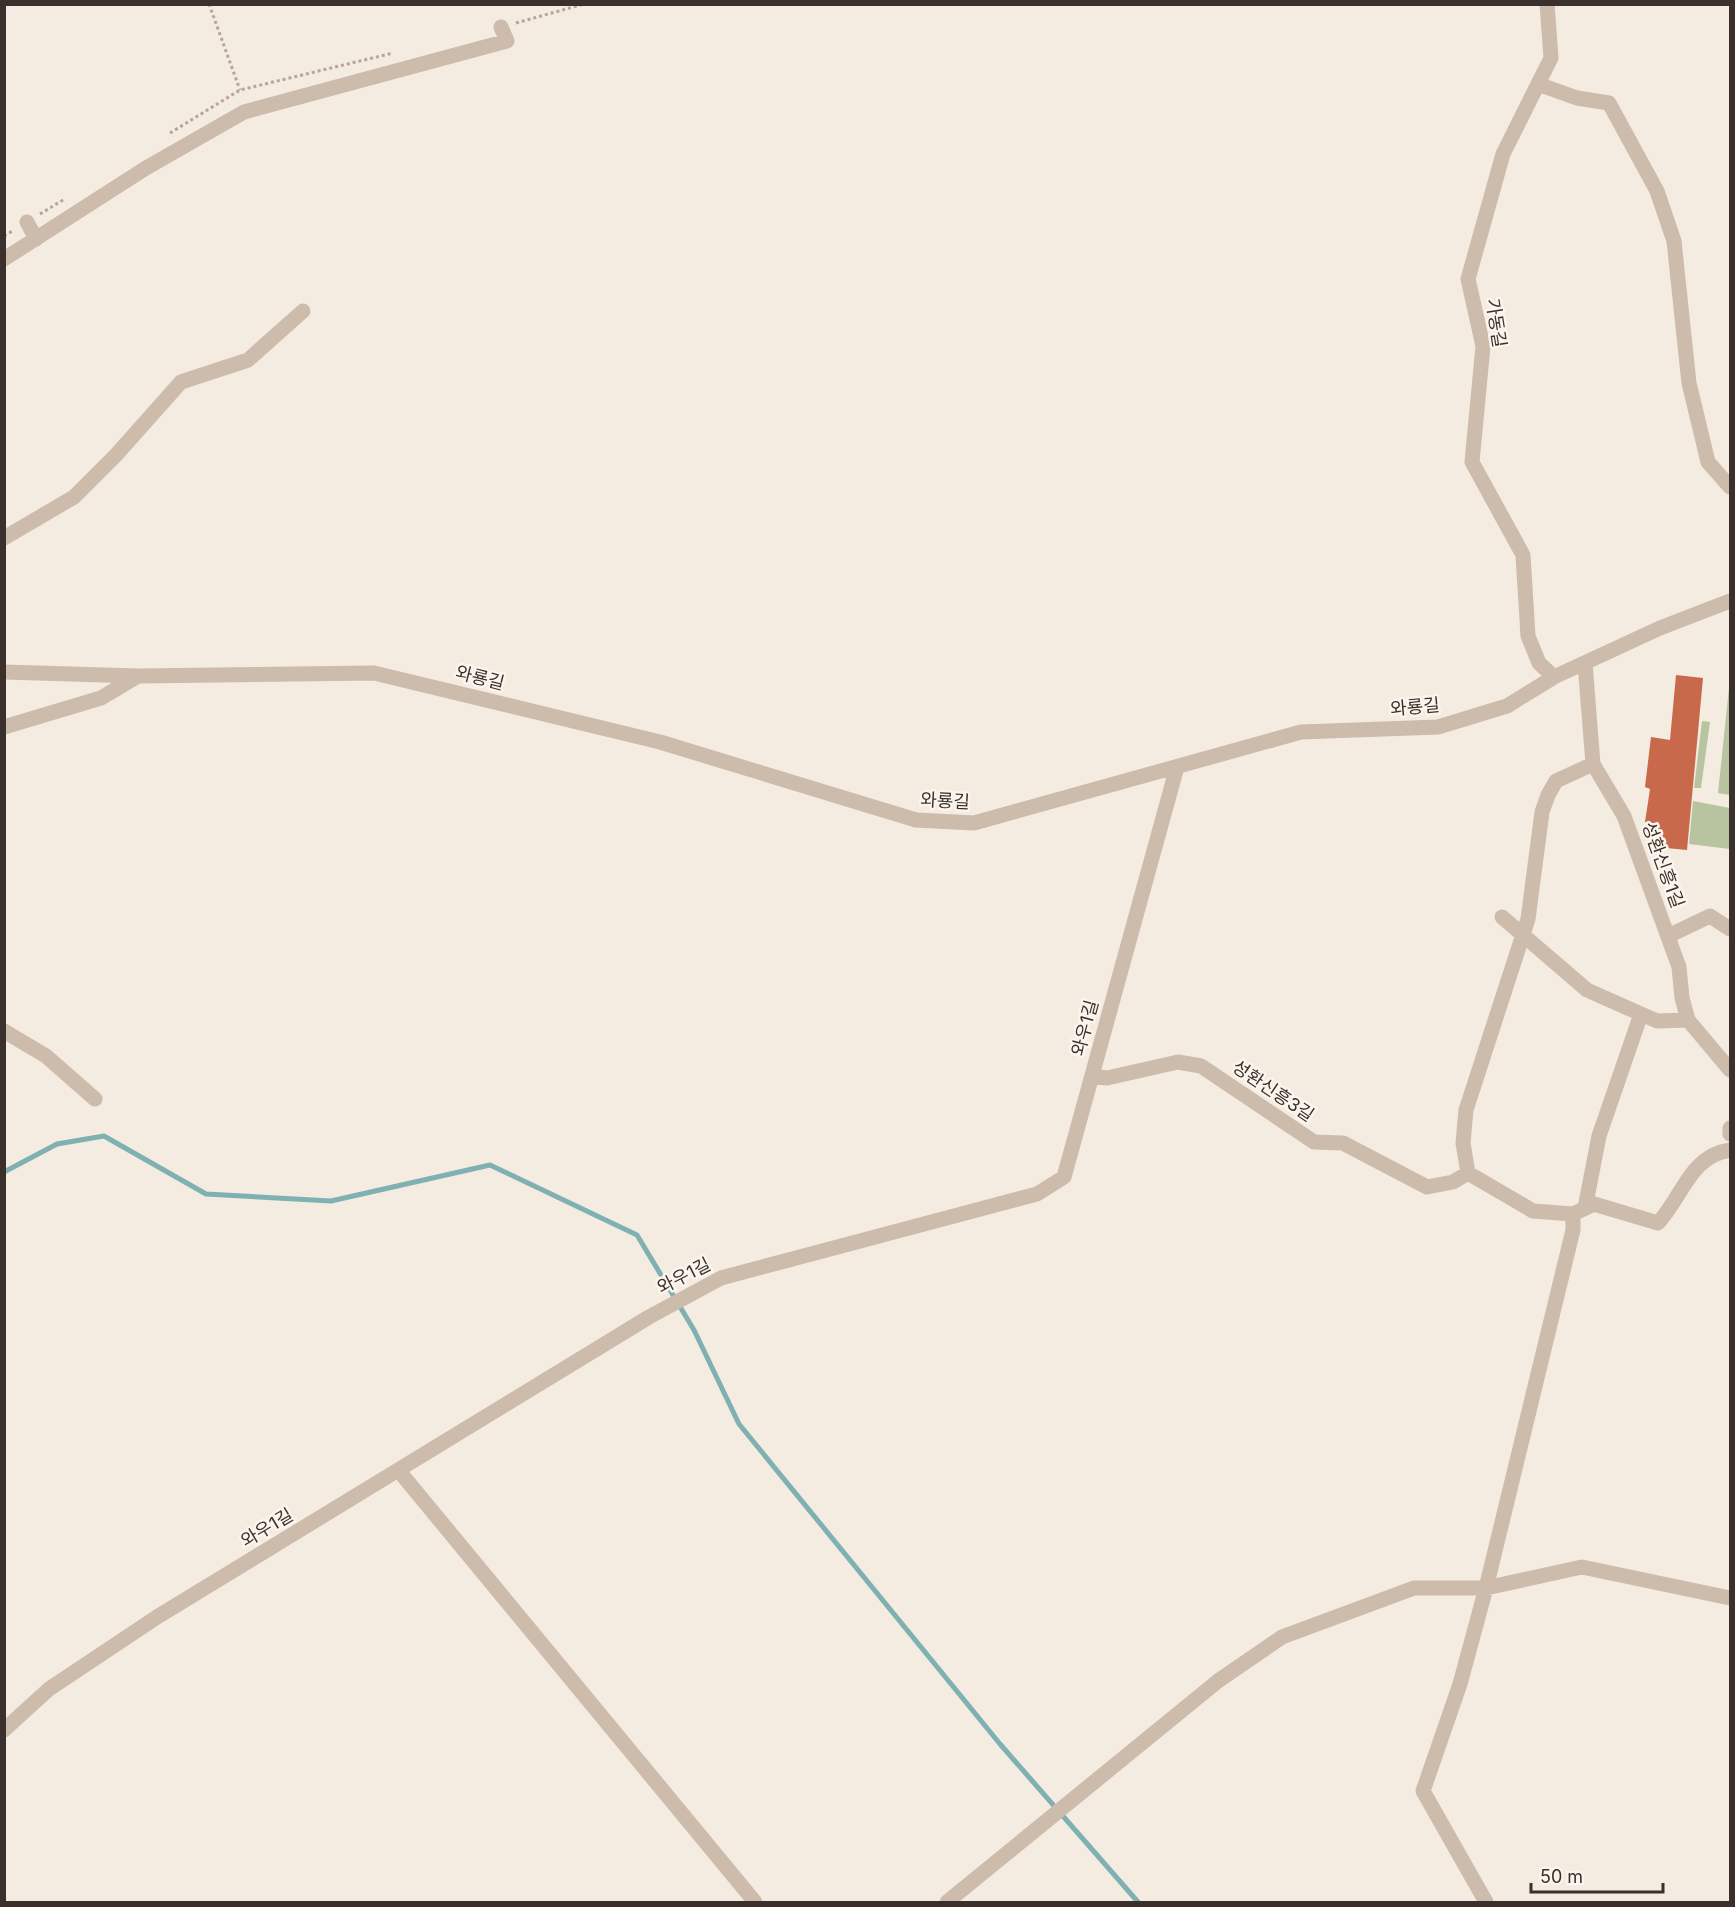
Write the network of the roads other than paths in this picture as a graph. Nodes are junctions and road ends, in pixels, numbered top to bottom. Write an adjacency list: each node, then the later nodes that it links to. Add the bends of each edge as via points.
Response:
1 (1547, 4): 3 (street, 가동길, via 1551,58)
2 (501, 27): 5 (street, via 507,41 244,112)
3 (1538, 84): 8 (street, via 1577,98 1609,103 1657,191 1674,241 1689,383 1708,462); 14 (street, 가동길, via 1503,154 1468,279 1484,346 1472,462 1523,555 1528,636 1539,663)
4 (27, 222): 5 (street)
5 (36, 238): 6 (street)
6 (4, 259)
7 (303, 311): 9 (street, via 248,360 181,382 74,497)
8 (1731, 487)
9 (4, 538)
10 (1731, 601): 11 (street, 와룡길)
11 (1585, 663): 14 (street, 와룡길); 16 (street, 성환신흥1길)
12 (4, 672): 13 (street, 와룡길)
13 (138, 676): 15 (street, via 101,698); 17 (street, 와룡길, via 374,673 660,742 916,820 974,823)
14 (1554, 677): 17 (street, 와룡길, via 1508,706 1438,727 1301,732)
15 (4, 727)
16 (1593, 764): 20 (street, via 1556,781 1548,795); 21 (street, 성환신흥1길, via 1624,816)
17 (1177, 767): 26 (street, 와우1길)
18 (1502, 916): 20 (street)
19 (1731, 928): 21 (street, via 1710,916)
20 (1523, 936): 22 (street, via 1587,990); 31 (street, via 1466,1110 1463,1143)
21 (1668, 936): 23 (street, 성환신흥1길, via 1679,967)
22 (1641, 1014): 23 (street, via 1657,1021); 32 (street, via 1599,1136)
23 (1688, 1020): 25 (street, 성환신흥1길)
24 (4, 1031): 27 (street, via 46,1056)
25 (1731, 1070)
26 (1092, 1076): 31 (street, 성환신흥3길, via 1107,1078 1178,1062 1201,1066 1314,1142 1343,1143 1427,1187 1453,1182); 33 (street, 와우1길, via 1064,1177 1037,1194 721,1278 649,1317)
27 (95, 1099)
28 (1731, 1128): 29 (street)
29 (1731, 1134)
30 (1731, 1150): 32 (street, via 1719,1151 1696,1166 1671,1209 1658,1223 1594,1204)
31 (1468, 1173): 32 (street, via 1533,1211)
32 (1579, 1211): 34 (street)
33 (399, 1471): 36 (street, 와우1길, via 157,1617 49,1689); 37 (street)
34 (1486, 1588): 35 (street, via 1582,1567); 38 (street, via 1414,1588 1282,1637 1218,1681); 39 (street, via 1460,1684 1423,1791)
35 (1731, 1598)
36 (4, 1730)
37 (755, 1902)
38 (947, 1902)
39 (1486, 1902)

